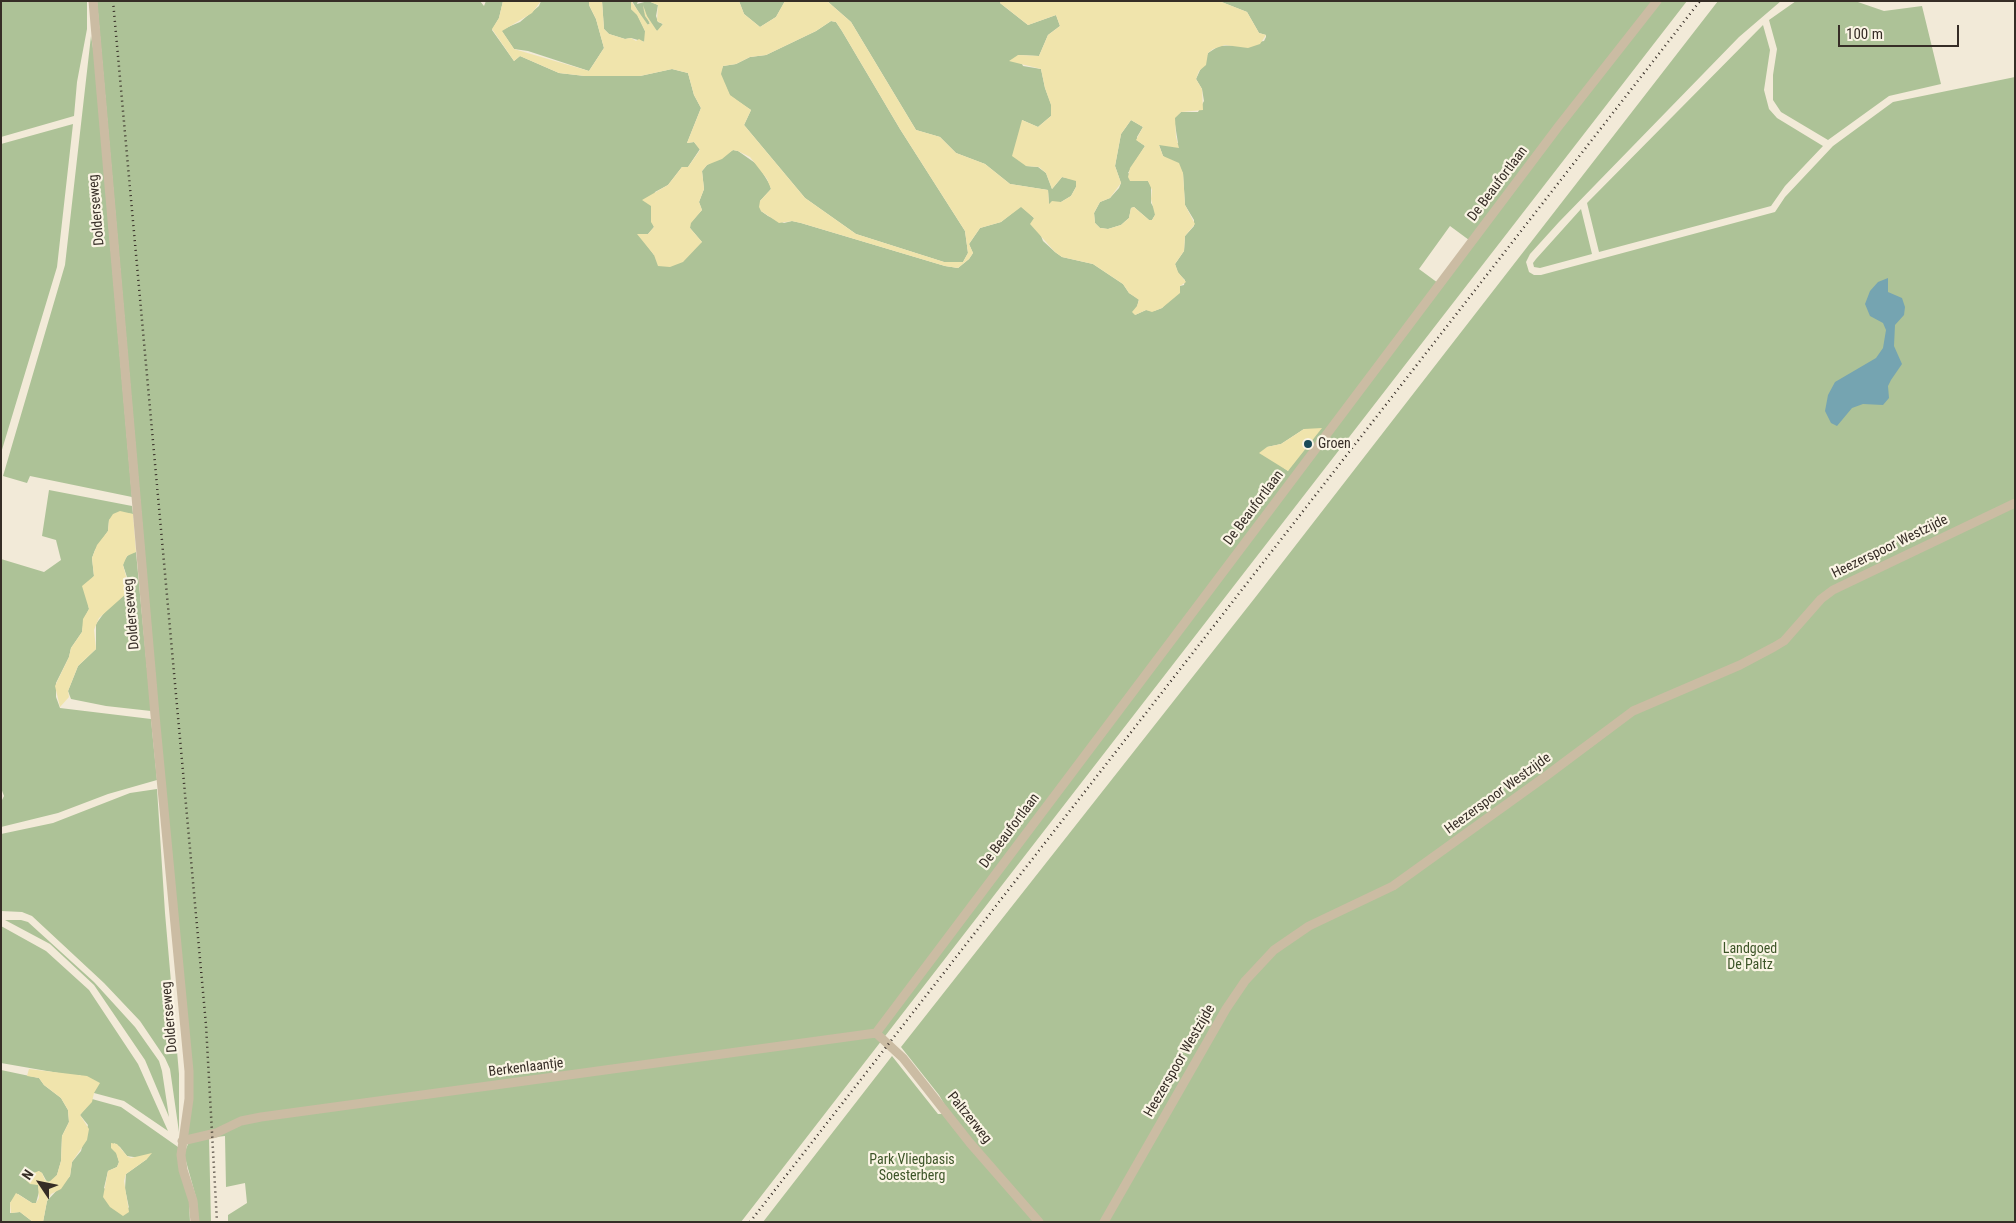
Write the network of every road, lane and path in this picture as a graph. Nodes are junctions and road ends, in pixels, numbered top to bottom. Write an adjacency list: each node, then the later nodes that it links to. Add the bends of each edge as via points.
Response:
1 (93, 1): 5 (street, Dolderseweg, via 189,1071 189,1099)
2 (1657, 1): 4 (street, De Beaufortlaan, via 1552,135)
3 (2015, 503): 8 (street, Heezerspoor Westzijde, via 1833,590 1784,641 1740,665 1633,711 1393,886 1309,926 1274,950 1244,981 1226,1009)
4 (876, 1033): 5 (street, Berkenlaantje, via 261,1117); 7 (street, Paltzerweg, via 903,1058 970,1143)
5 (182, 1141): 6 (street, Dolderseweg, via 183,1170 193,1201)
6 (195, 1222)
7 (1039, 1222)
8 (1104, 1222)

